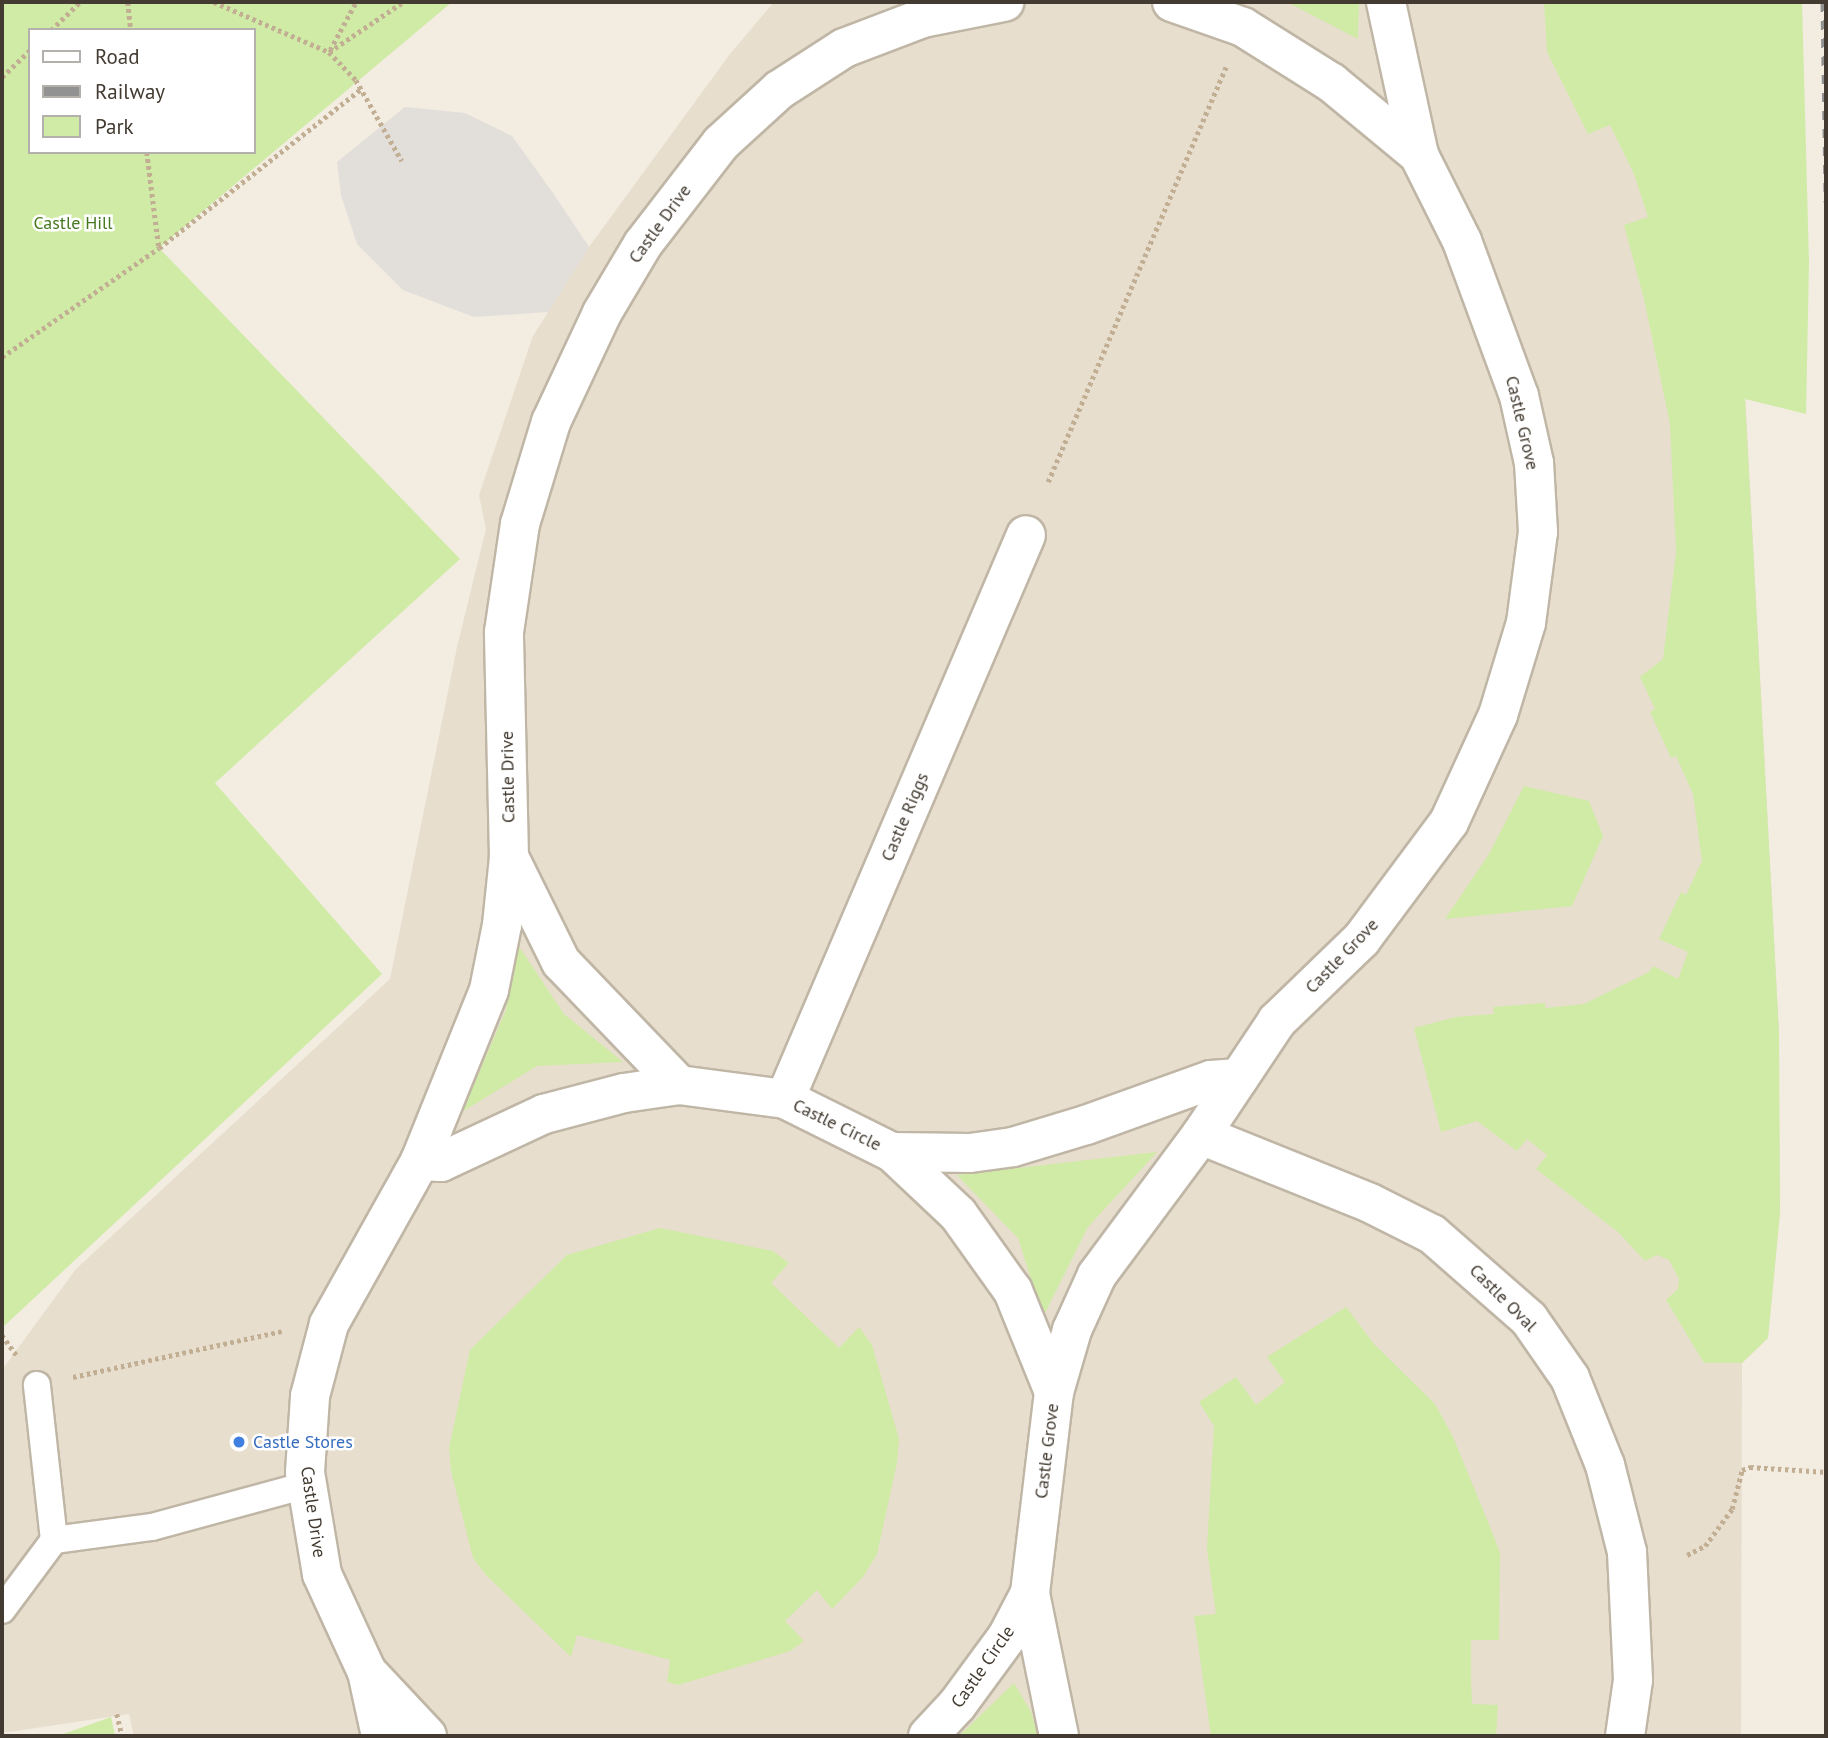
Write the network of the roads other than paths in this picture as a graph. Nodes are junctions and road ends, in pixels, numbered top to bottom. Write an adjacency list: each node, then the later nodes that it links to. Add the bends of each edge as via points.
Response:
1 (1004, 2): 6 (street, Castle Drive, via 923,18 844,48 779,90 721,143 643,244 602,313 551,422 520,524 504,632)
2 (1172, 2): 4 (street, Castle Grove, via 1243,27 1332,83)
3 (1386, 2): 4 (street, Castle Grove)
4 (1419, 155): 7 (street, Castle Grove, via 1462,241 1520,396 1534,463 1538,532 1526,623 1498,715 1449,822 1361,940 1277,1021)
5 (1026, 535): 9 (street, Castle Riggs)
6 (509, 858): 8 (street, via 561,962); 12 (street, Castle Drive, via 489,990)
7 (1239, 1078): 10 (street, Castle Grove); 11 (street, via 1211,1080 1013,1147 970,1153)
8 (679, 1085): 9 (street, Castle Circle); 12 (street, Castle Circle, via 624,1093 544,1114 441,1163)
9 (785, 1099): 11 (street, Castle Circle)
10 (1201, 1135): 14 (street, Castle Grove, via 1097,1275 1072,1330); 24 (street, Castle Oval, via 1370,1203 1432,1234 1529,1319 1570,1378 1605,1465 1627,1552 1633,1680)
11 (892, 1152): 14 (street, Castle Circle, via 958,1214 1013,1291)
12 (420, 1161): 15 (street, Castle Drive, via 329,1324 310,1396)
13 (37, 1385): 16 (lane)
14 (1054, 1392): 17 (street, Castle Grove)
15 (307, 1485): 16 (lane, via 152,1527); 19 (street, Castle Drive, via 322,1574)
16 (54, 1540): 18 (lane)
17 (1030, 1593): 22 (street, Castle Circle, via 1007,1637); 23 (street, Castle Grove)
18 (2, 1610)
19 (367, 1672): 20 (street, Castle Drive); 21 (street)
20 (381, 1736)
21 (427, 1736)
22 (928, 1736)
23 (1059, 1736)
24 (1625, 1736)

